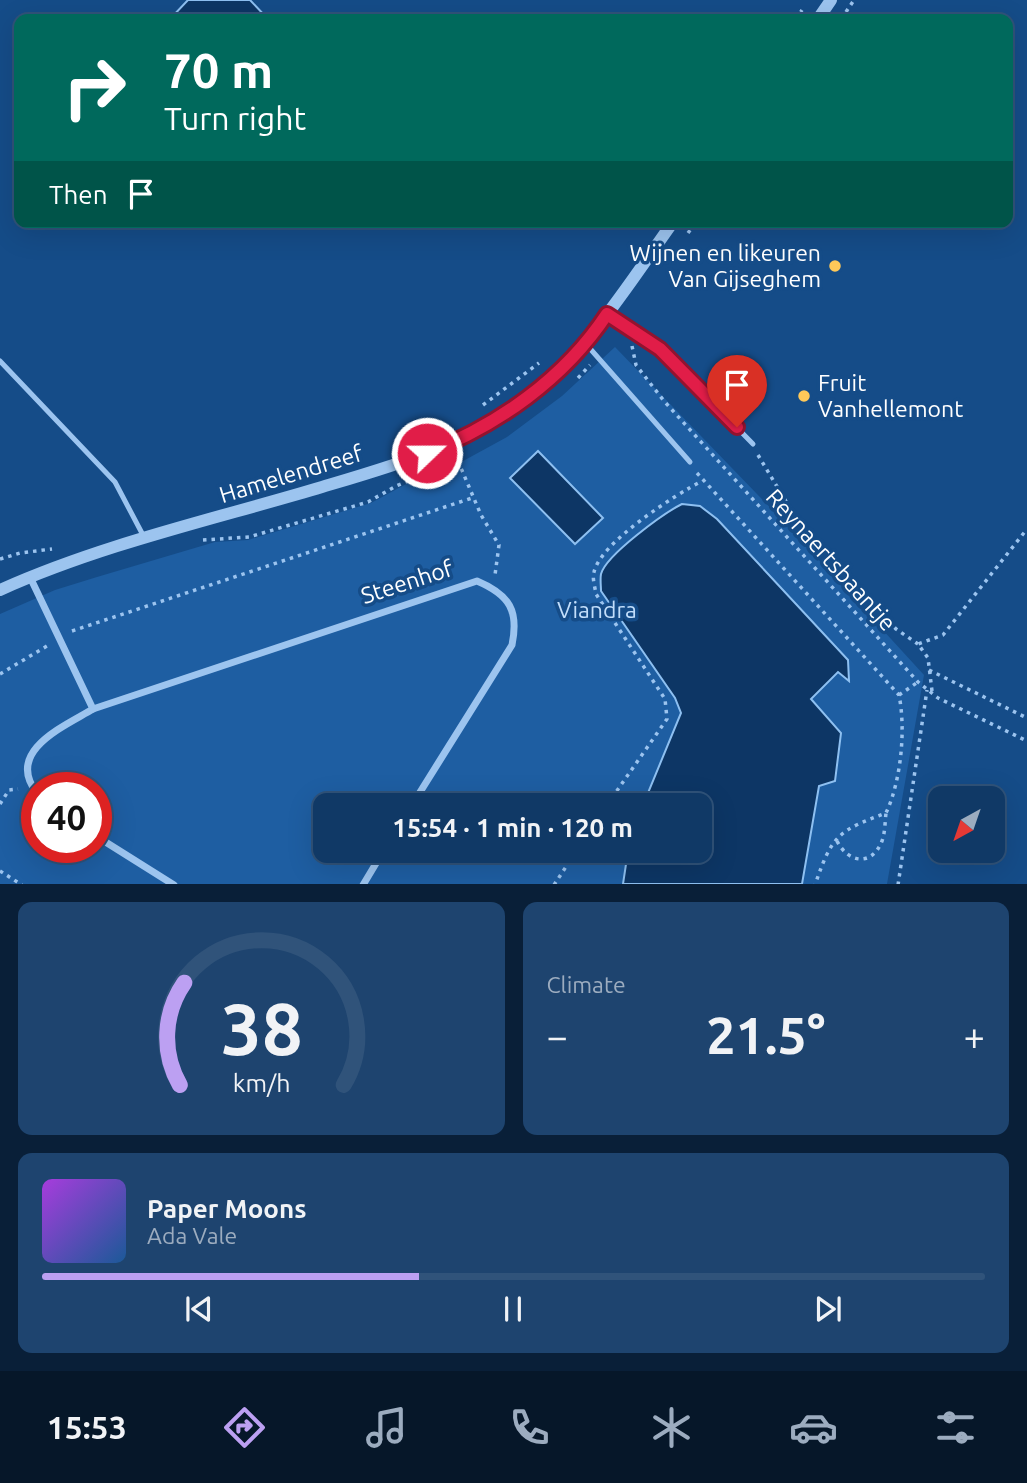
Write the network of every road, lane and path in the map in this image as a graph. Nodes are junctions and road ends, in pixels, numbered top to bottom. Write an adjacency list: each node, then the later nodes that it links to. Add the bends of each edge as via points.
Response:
1 (669, 228): 2 (street, Hamelendreef)
2 (607, 314): 4 (street, Hamelendreef); 8 (lane, via 660,349)
3 (624, 338): 26 (path, Reynaertsbaantje, via 631,344 636,365 664,401)
4 (585, 343): 11 (lane); 16 (street, Hamelendreef, via 525,400 451,444)
5 (543, 359): 7 (path)
6 (0, 361): 16 (lane, via 115,481)
7 (476, 410)
8 (753, 444): 23 (path, via 799,523 896,629)
9 (349, 459): 13 (path)
10 (458, 461): 14 (path)
11 (691, 462): 12 (path)
12 (702, 481): 29 (path); 36 (path, via 650,514 602,556 593,573 596,594 667,708 667,719)
13 (270, 482)
14 (475, 497): 20 (path, via 499,545); 22 (path)
15 (1027, 528): 23 (path, via 943,635)
16 (145, 540): 19 (street, Hamelendreef)
17 (63, 548): 18 (path)
18 (0, 559)
19 (30, 576): 21 (street, Hamelendreef); 22 (street)
20 (493, 588): 30 (street, Steenhof, via 477,581 461,584); 35 (street, via 510,605 516,624 512,645)
21 (0, 590)
22 (59, 638): 25 (path); 30 (street)
23 (918, 644): 24 (path, via 928,658)
24 (929, 670): 28 (path); 31 (path)
25 (0, 674)
26 (918, 682): 27 (path, Reynaertsbaantje); 29 (path)
27 (928, 690): 28 (path, Reynaertsbaantje); 49 (path)
28 (932, 694): 32 (path, Reynaertsbaantje)
29 (900, 695): 38 (path, via 903,714 894,796)
30 (93, 709): 33 (street, Steenhof, via 41,740 31,753)
31 (1027, 718)
32 (1027, 741)
33 (30, 772)
34 (21, 790): 37 (path, via 9,790)
35 (420, 793)
36 (615, 793)
37 (0, 804)
38 (886, 813): 39 (path, via 845,829); 39 (path, via 883,840 875,854 864,860 852,859)
39 (837, 841): 48 (path)
40 (112, 846): 45 (street)
41 (376, 863): 46 (street)
42 (568, 863): 47 (path)
43 (0, 871): 44 (path)
44 (22, 884)
45 (174, 884)
46 (363, 884)
47 (554, 884)
48 (815, 884)
49 (898, 884)

